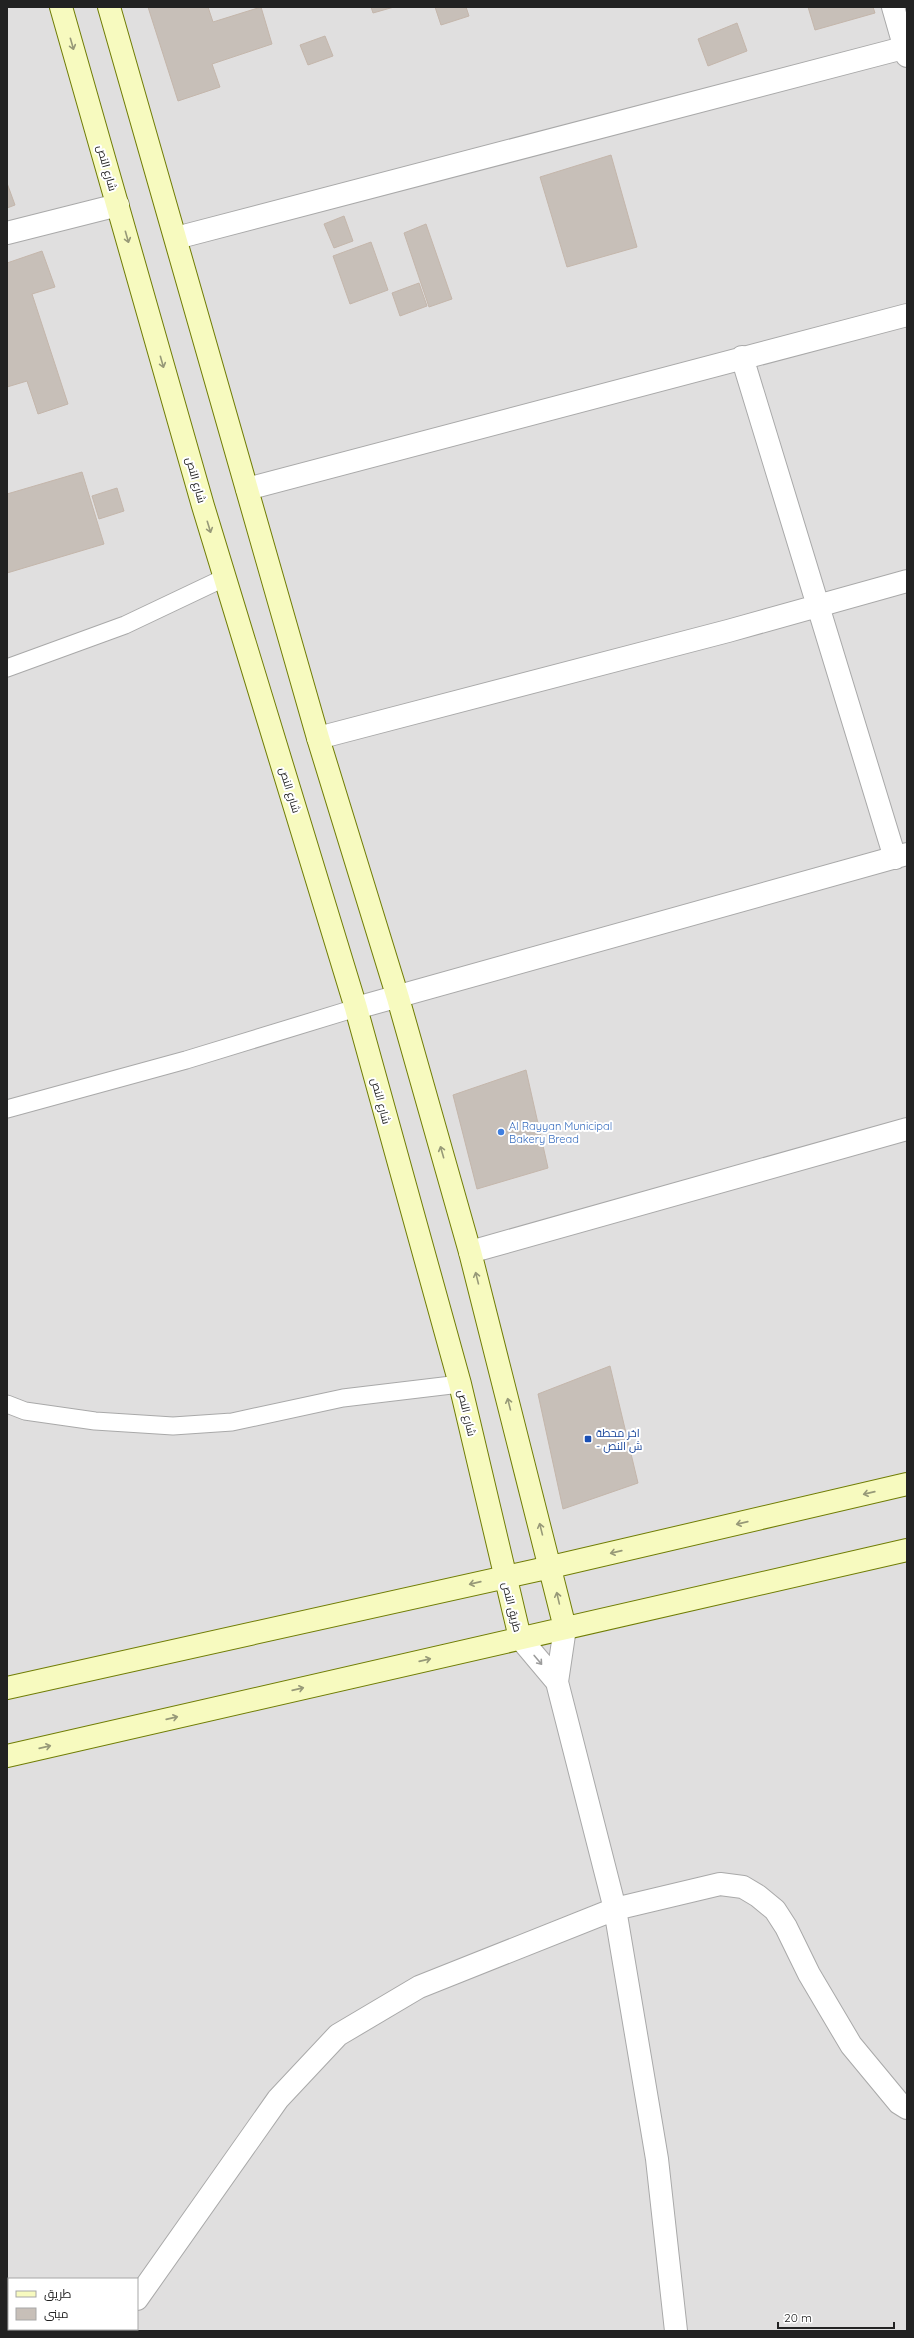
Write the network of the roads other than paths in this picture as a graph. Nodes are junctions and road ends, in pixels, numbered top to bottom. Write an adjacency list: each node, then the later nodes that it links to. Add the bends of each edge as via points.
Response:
1 (61, 7): 5 (main road, شارع النص, one-way to 5)
2 (109, 7): 7 (main road)
3 (893, 7): 4 (street)
4 (906, 50): 7 (street)
5 (118, 204): 6 (street); 11 (main road, شارع النص, one-way to 11)
6 (7, 233)
7 (176, 238): 10 (main road)
8 (907, 315): 9 (street)
9 (742, 357): 10 (street); 13 (street)
10 (247, 489): 15 (main road)
11 (224, 578): 14 (lane, via 126,625); 18 (main road, شارع النص)
12 (907, 581): 13 (street)
13 (817, 606): 15 (street); 16 (street)
14 (7, 668)
15 (318, 738): 17 (main road)
16 (901, 856): 17 (street)
17 (398, 998): 18 (street); 21 (main road, one-way to 17)
18 (356, 1008): 19 (lane, via 186,1060); 22 (main road, شارع النص)
19 (7, 1109)
20 (907, 1129): 21 (street)
21 (470, 1252): 26 (main road, one-way to 21)
22 (460, 1384): 23 (lane, via 343,1398 232,1422 173,1426 95,1421 25,1411); 27 (main road, شارع النص)
23 (7, 1404)
24 (907, 1484): 26 (main road, one-way to 26)
25 (907, 1550): 28 (main road)
26 (551, 1567): 27 (main road); 28 (main road, one-way to 26)
27 (505, 1577): 29 (main road, طريق النص); 31 (main road, one-way to 31)
28 (565, 1628): 29 (main road); 30 (street)
29 (520, 1638): 30 (street, one-way to 30); 32 (main road, one-way to 29)
30 (557, 1682): 33 (street)
31 (7, 1688)
32 (7, 1756)
33 (615, 1909): 34 (street, via 720,1884 743,1887 758,1896 775,1910 786,1927 851,2045 899,2103); 35 (street, via 419,1987 338,2035 278,2098); 36 (street, via 657,2159)
34 (907, 2108)
35 (138, 2298)
36 (676, 2331)

